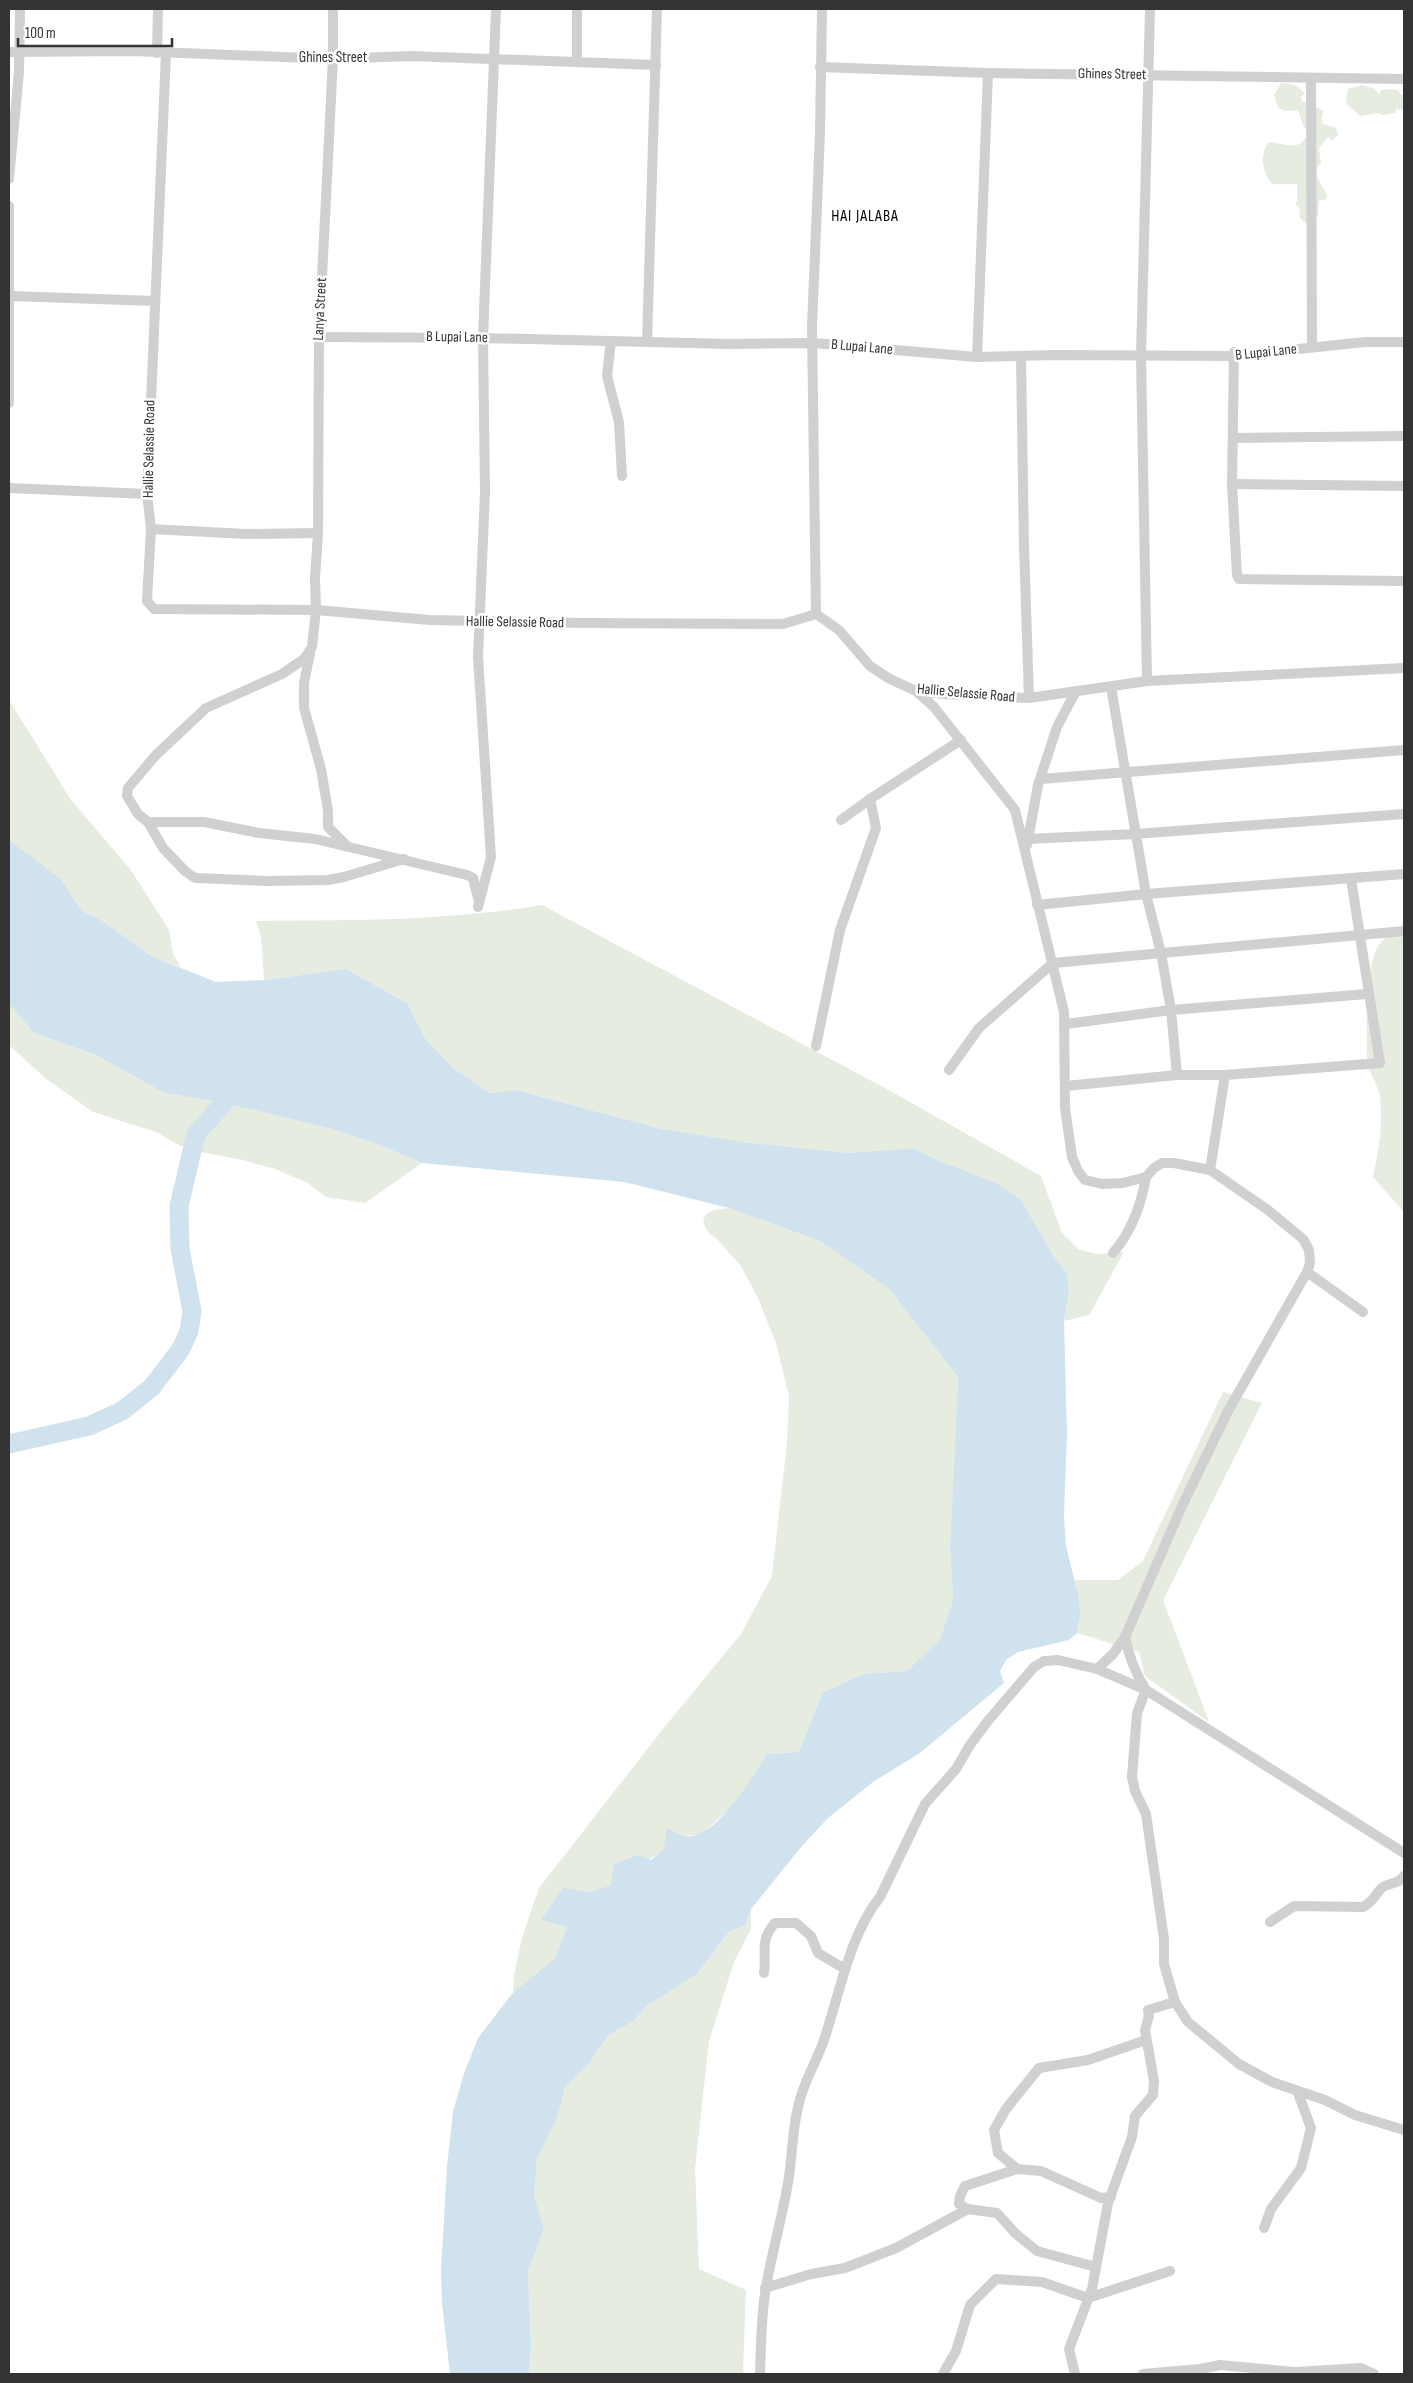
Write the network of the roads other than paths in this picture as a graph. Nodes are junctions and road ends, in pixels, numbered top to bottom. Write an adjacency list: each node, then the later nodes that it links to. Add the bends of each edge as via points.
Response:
1 (20, 9): 10 (street)
2 (158, 9): 11 (street, Hallie Selassie Road)
3 (333, 9): 13 (street, Lanya Street)
4 (496, 9): 12 (street)
5 (577, 9): 14 (street)
6 (657, 9): 15 (street)
7 (822, 9): 16 (street)
8 (1150, 9): 18 (street)
9 (9, 52): 10 (street, Ghines Street)
10 (20, 52): 11 (street, Ghines Street); 21 (street)
11 (161, 53): 13 (street, Ghines Street); 24 (street, Hallie Selassie Road)
12 (495, 58): 13 (street, Ghines Street, via 410,56); 14 (street, Ghines Street); 26 (street)
13 (333, 59): 25 (street, Lanya Street)
14 (577, 62): 15 (street, Ghines Street)
15 (656, 65): 28 (street)
16 (820, 67): 17 (street, Ghines Street); 30 (street)
17 (988, 73): 18 (street, Ghines Street); 34 (street)
18 (1148, 74): 19 (street, Ghines Street); 32 (street)
19 (1311, 78): 20 (street, Ghines Street); 31 (street)
20 (1404, 79)
21 (9, 179)
22 (9, 206): 23 (street)
23 (10, 296): 24 (street); 36 (street)
24 (155, 301): 43 (street, Hallie Selassie Road)
25 (319, 337): 26 (street, B Lupai Lane); 45 (street, Lanya Street)
26 (483, 338): 27 (street, B Lupai Lane); 49 (street, via 485,492)
27 (611, 341): 28 (street, B Lupai Lane); 39 (street, via 607,376 619,422)
28 (647, 342): 30 (street, B Lupai Lane)
29 (1404, 342): 31 (street, B Lupai Lane)
30 (813, 343): 34 (street, B Lupai Lane); 48 (street)
31 (1312, 347): 33 (street, B Lupai Lane)
32 (1141, 356): 33 (street, B Lupai Lane); 35 (street, B Lupai Lane); 52 (street)
33 (1233, 356): 38 (street, via 1234,352)
34 (977, 357): 35 (street, B Lupai Lane)
35 (1021, 357): 56 (street)
36 (9, 403)
37 (1404, 436): 38 (street)
38 (1234, 438): 40 (street)
39 (622, 476)
40 (1232, 484): 41 (street); 46 (street, via 1239,579)
41 (1404, 486)
42 (9, 488): 43 (street)
43 (146, 494): 44 (street, Hallie Selassie Road)
44 (151, 529): 45 (street, via 246,534); 47 (street, Hallie Selassie Road, via 147,601 154,609)
45 (318, 533): 47 (street, Lanya Street)
46 (1404, 581)
47 (316, 610): 49 (street, Hallie Selassie Road); 50 (street, Lanya Street)
48 (816, 614): 49 (street, Hallie Selassie Road, via 784,624); 55 (street, Hallie Selassie Road, via 839,630 870,666)
49 (480, 621): 68 (street, via 478,657 491,857 478,907 473,878)
50 (310, 652): 64 (street, via 282,674 206,708 162,749 127,793 132,806); 67 (street, Lanya Street, via 304,683 304,708 322,769 328,827)
51 (1404, 668): 52 (street, Hallie Selassie Road)
52 (1147, 681): 53 (street, Hallie Selassie Road)
53 (1111, 687): 54 (street, Hallie Selassie Road); 59 (street)
54 (1076, 691): 56 (street, Hallie Selassie Road); 60 (street, via 1057,727)
55 (916, 692): 56 (street, Hallie Selassie Road); 57 (street, via 934,707)
56 (1029, 698)
57 (961, 740): 61 (street); 70 (street, via 1015,810)
58 (1404, 750): 59 (street)
59 (1126, 772): 60 (street); 65 (street)
60 (1041, 779): 66 (street)
61 (870, 798): 63 (street); 81 (street, via 876,828 840,930)
62 (1404, 814): 65 (street)
63 (841, 820)
64 (148, 822): 67 (street, via 204,822 260,834); 68 (street, via 163,848 195,878 328,880)
65 (1135, 834): 66 (street); 72 (street)
66 (1027, 839): 70 (street)
67 (348, 846): 68 (street)
68 (404, 859)
69 (1404, 874): 71 (street)
70 (1030, 876): 73 (street)
71 (1350, 879): 72 (street); 75 (street)
72 (1146, 894): 73 (street); 76 (street)
73 (1037, 905): 77 (street)
74 (1404, 931): 75 (street)
75 (1358, 935): 76 (street); 78 (street)
76 (1161, 953): 77 (street); 79 (street)
77 (1053, 963): 80 (street); 82 (street, via 979,1028)
78 (1367, 994): 79 (street); 84 (street, via 1380,1063)
79 (1171, 1010): 80 (street); 83 (street)
80 (1066, 1024): 85 (street)
81 (816, 1046)
82 (949, 1070)
83 (1177, 1074): 84 (street); 85 (street)
84 (1225, 1074): 86 (street)
85 (1066, 1086): 87 (street, via 1065,1108 1072,1157 1085,1180 1102,1184 1123,1183)
86 (1210, 1170): 87 (street, via 1162,1164); 89 (street, via 1268,1210 1302,1240 1308,1250 1310,1263)
87 (1146, 1177): 88 (street, via 1137,1214 1124,1240)
88 (1113, 1253)
89 (1307, 1272): 90 (street); 91 (street, via 1228,1411)
90 (1363, 1312)
91 (1125, 1637): 92 (street); 93 (street, via 1130,1659)
92 (1097, 1668): 93 (street); 97 (street, via 1058,1660 1044,1661 1014,1689 970,1745 956,1769 925,1804 880,1896 870,1909)
93 (1146, 1690): 94 (street); 99 (street, via 1137,1713 1132,1777 1146,1814 1164,1938 1164,1964)
94 (1404, 1853)
95 (1404, 1876): 96 (street, via 1401,1881 1382,1887 1363,1907 1294,1906)
96 (1270, 1922)
97 (845, 1969): 98 (street, via 818,1953 811,1936 796,1923 775,1923 768,1931 763,1949); 109 (street, via 796,2118 786,2197)
98 (764, 1973)
99 (1175, 2002): 100 (street, via 1148,2010); 101 (street, via 1188,2022 1239,2064)
100 (1146, 2040): 103 (street, via 1088,2060 1039,2068 1006,2109 994,2130 998,2154); 104 (street, via 1154,2082 1153,2095 1135,2116 1132,2137)
101 (1298, 2092): 102 (street); 106 (street, via 1311,2128 1301,2168 1271,2209)
102 (1404, 2130)
103 (1016, 2169): 104 (street, via 1041,2170 1101,2198); 105 (street, via 966,2186 959,2204)
104 (1111, 2197): 107 (street, via 1103,2221)
105 (968, 2209): 107 (street, via 997,2213 1037,2251); 109 (street, via 896,2248 854,2264)
106 (1264, 2228)
107 (1096, 2267): 110 (street)
108 (1170, 2271): 110 (street)
109 (766, 2288): 111 (street)
110 (1088, 2298): 112 (street, via 1042,2282 996,2279 970,2305 956,2351); 113 (street, via 1069,2349)
111 (760, 2374)
112 (943, 2374)
113 (1075, 2374)
114 (1143, 2374): 115 (street, via 1220,2365 1295,2372 1361,2368)
115 (1374, 2374)

